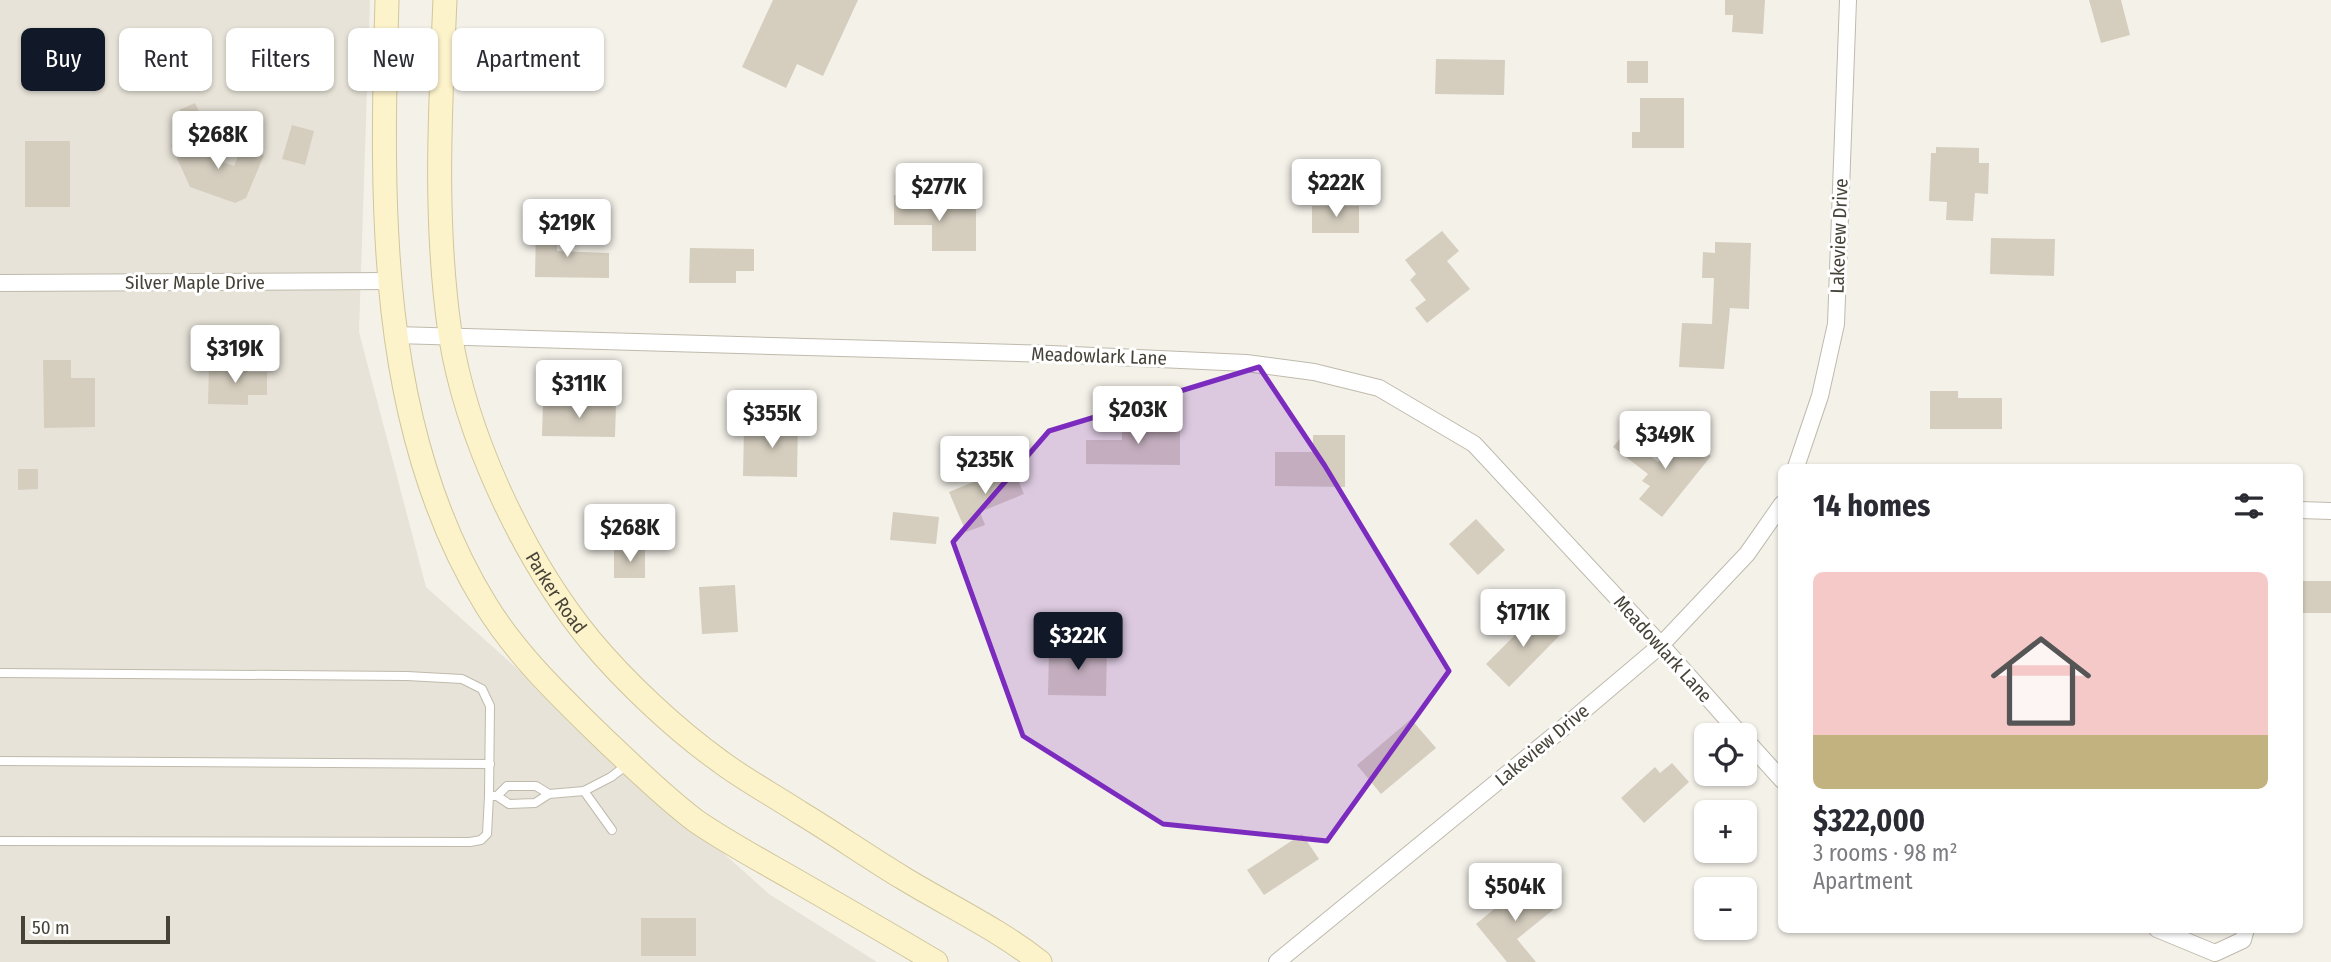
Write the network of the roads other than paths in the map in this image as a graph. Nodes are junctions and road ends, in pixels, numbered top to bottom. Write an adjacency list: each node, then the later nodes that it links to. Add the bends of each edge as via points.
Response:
1 (387, 0): 4 (main road, via 384,113)
2 (445, 0): 7 (main road, Parker Road, via 440,226)
3 (1847, 0): 8 (street, Lakeview Drive, via 1836,324 1820,396)
4 (390, 281): 5 (street, Silver Maple Drive); 6 (main road)
5 (0, 283)
6 (395, 335): 7 (street, Meadowlark Lane); 15 (main road, via 414,428 462,564 488,608 540,676)
7 (450, 335): 12 (street, Meadowlark Lane, via 1246,363 1314,372 1379,388 1474,444); 28 (main road, Parker Road, via 464,397 493,476 530,551 589,638 621,675 721,762)
8 (1797, 464)
9 (1778, 510): 12 (street, Lakeview Drive, via 1747,554)
10 (2303, 510): 11 (street)
11 (2331, 511)
12 (1661, 645): 14 (street, Meadowlark Lane); 29 (street, Lakeview Drive)
13 (0, 673): 18 (lane, via 462,679 482,689 490,706)
14 (1731, 723)
15 (604, 738): 20 (lane, via 629,764); 27 (main road, via 696,821)
16 (1757, 752): 19 (street, Meadowlark Lane)
17 (0, 761): 18 (lane)
18 (490, 764): 22 (lane)
19 (1778, 776)
20 (584, 791): 21 (lane); 23 (lane)
21 (549, 794): 22 (lane, via 535,803 509,804); 22 (lane, via 536,786 507,786)
22 (493, 796): 24 (lane, via 487,834 481,841)
23 (612, 830)
24 (0, 841)
25 (2166, 933): 26 (street, via 2214,953 2243,940)
26 (2245, 933)
27 (936, 962)
28 (1040, 962)
29 (1278, 962)

